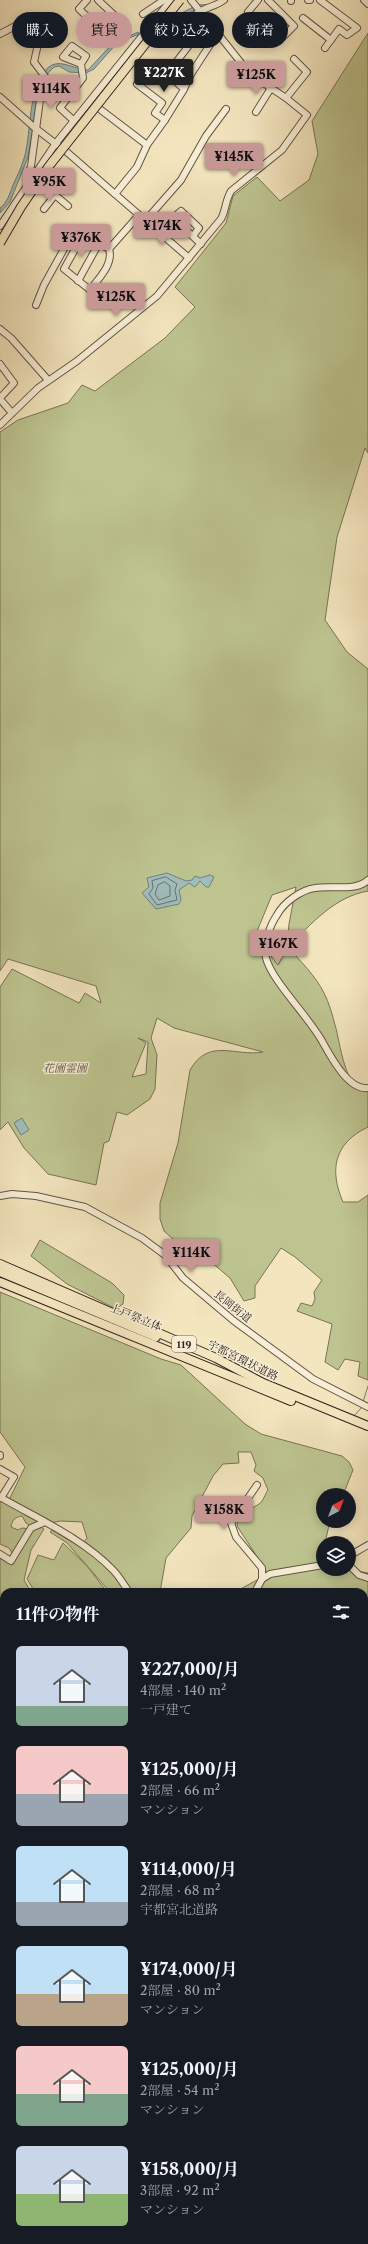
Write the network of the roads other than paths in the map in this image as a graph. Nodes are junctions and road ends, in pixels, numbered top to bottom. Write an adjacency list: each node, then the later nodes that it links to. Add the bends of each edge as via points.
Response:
1 (86, 0): 2 (street, via 79,9 98,28 103,28 116,20)
2 (98, 0)
3 (164, 0): 14 (street)
4 (172, 0): 36 (street); 48 (highway, via 46,162)
5 (181, 0): 38 (street); 51 (highway, bridge, via 49,166)
6 (191, 0): 13 (street)
7 (224, 0): 13 (street, via 216,6)
8 (258, 0): 9 (street, via 248,12 279,41 294,26)
9 (268, 0)
10 (320, 0): 17 (street, via 357,28 347,35 339,29)
11 (364, 0): 12 (street)
12 (368, 4)
13 (199, 10): 25 (street, via 194,16 197,35 167,74)
14 (146, 12)
15 (303, 18): 17 (street)
16 (0, 34): 23 (street, via 21,23 38,44 34,62)
17 (331, 40): 20 (street)
18 (224, 42): 26 (street, via 250,74)
19 (208, 48): 25 (street)
20 (325, 48)
21 (294, 59): 29 (street, via 307,72)
22 (81, 64): 27 (street, via 82,78)
23 (46, 78): 27 (street); 35 (street, via 42,85)
24 (137, 84): 34 (street, via 162,103 155,113)
25 (184, 88): 34 (street)
26 (271, 88): 29 (street); 32 (street)
27 (69, 96): 33 (street, via 60,108)
28 (0, 97): 35 (street)
29 (286, 98): 53 (street, via 307,115 282,150 231,192 226,200 225,213)
30 (226, 109): 46 (street, via 206,136 180,180)
31 (101, 110): 37 (street)
32 (256, 112)
33 (72, 119)
34 (165, 120): 37 (street)
35 (36, 129): 36 (street); 39 (street, via 27,177)
36 (56, 143): 38 (street); 39 (street)
37 (147, 146): 41 (street, via 137,168)
38 (65, 150): 40 (street); 41 (street)
39 (30, 180): 47 (street)
40 (41, 183): 42 (street); 54 (street)
41 (115, 194): 45 (street)
42 (55, 195): 43 (street); 44 (street)
43 (68, 206)
44 (44, 209)
45 (139, 215): 46 (street); 55 (street)
46 (146, 220): 56 (street)
47 (0, 226)
48 (0, 232)
49 (83, 235): 52 (street); 57 (street, via 64,269); 58 (street, via 75,229 44,285)
50 (192, 236): 53 (street)
51 (0, 243)
52 (99, 243): 55 (street); 57 (street)
53 (201, 244): 56 (street)
54 (0, 247)
55 (109, 249): 57 (street, via 111,253 108,266 90,290)
56 (189, 258): 61 (street, via 157,296 77,361)
57 (78, 280)
58 (36, 305)
59 (0, 329): 61 (street)
60 (0, 364): 62 (street, via 14,383)
61 (48, 380): 63 (street)
62 (0, 398): 63 (street)
63 (12, 413): 64 (street)
64 (0, 425)
65 (368, 880): 66 (street, via 364,884 315,888 293,898 280,909 270,925 266,956 271,970 312,1024 336,1066 355,1085)
66 (368, 1088)
67 (0, 1196): 73 (street, 長岡街道, via 36,1196 85,1207 136,1235 160,1250 183,1278 234,1321 303,1372)
68 (0, 1264): 72 (highway, 宇都宮環状道路 / 119, via 202,1352)
69 (0, 1272): 72 (highway, 上戸祭立体 / 119)
70 (0, 1276): 72 (highway, 上戸祭立体 / 119)
71 (0, 1282): 72 (highway, 宇都宮環状道路 / 119)
72 (261, 1385): 74 (highway, 宇都宮環状道路 / 119); 75 (highway, 宇都宮環状道路 / 119)
73 (368, 1407)
74 (368, 1426)
75 (368, 1432)
76 (0, 1469): 78 (street, via 14,1477)
77 (257, 1485): 86 (street, via 231,1523 236,1537 262,1568)
78 (0, 1498): 79 (street)
79 (45, 1522): 82 (street, via 30,1528 11,1561); 87 (street, via 93,1552 113,1570)
80 (368, 1545): 81 (street)
81 (356, 1552)
82 (0, 1554)
83 (316, 1566): 86 (street, via 270,1574)
84 (356, 1572): 85 (street)
85 (368, 1578)
86 (262, 1579): 88 (street)
87 (126, 1588)
88 (257, 1588)

